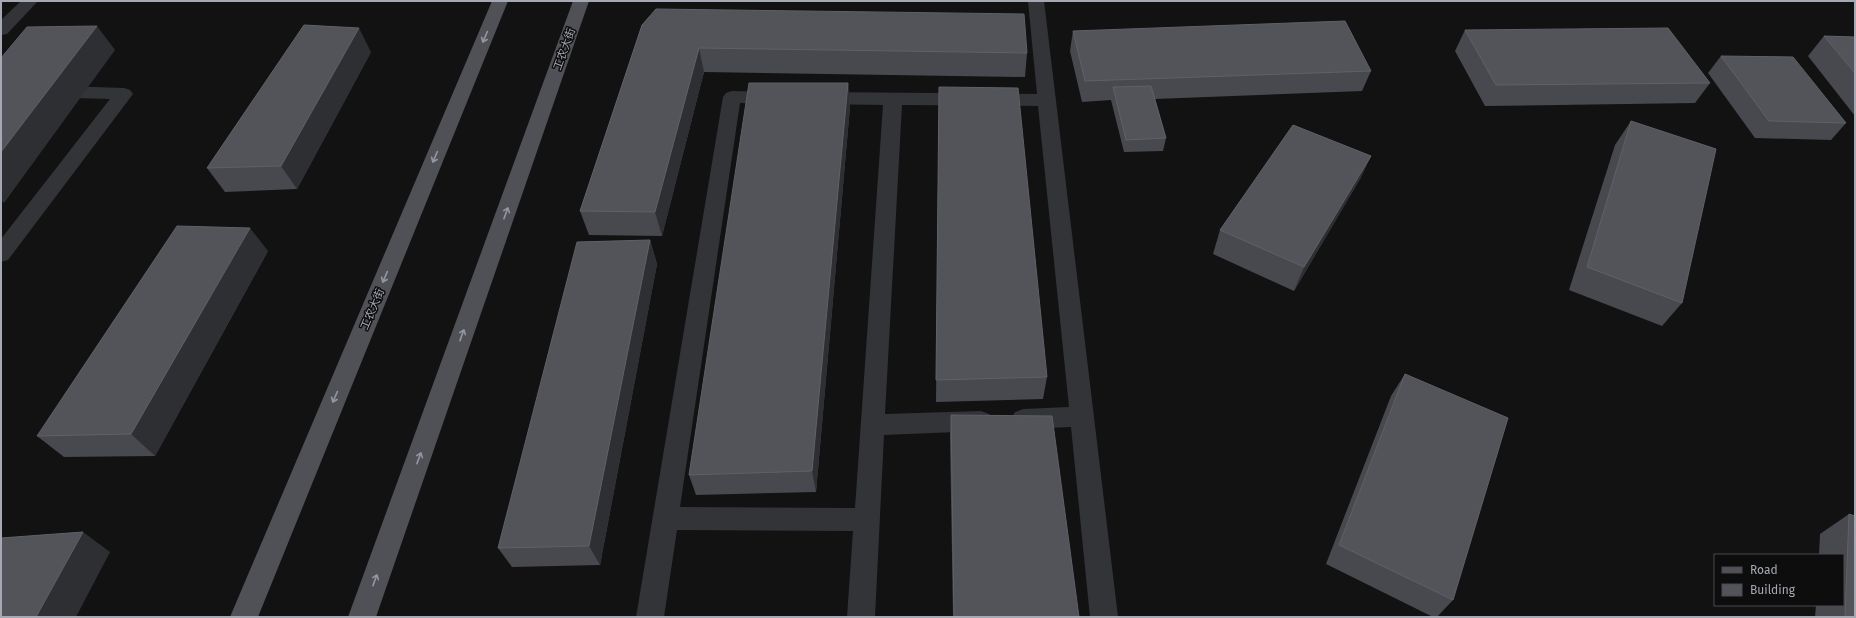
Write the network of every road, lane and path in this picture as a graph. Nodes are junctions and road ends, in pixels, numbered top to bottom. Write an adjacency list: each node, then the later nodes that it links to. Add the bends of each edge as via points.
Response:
1 (30, 1): 5 (street)
2 (500, 1): 14 (main road, 工农大街, one-way to 14)
3 (580, 1): 15 (main road, 工农大街, one-way to 3)
4 (1036, 1): 8 (street)
5 (1, 30)
6 (1, 90): 9 (street, via 124,94)
7 (893, 98): 8 (street); 11 (street); 12 (street, via 732,97)
8 (1047, 100): 10 (street)
9 (1, 254)
10 (1082, 417): 11 (street); 18 (street)
11 (873, 425): 13 (street)
12 (666, 518): 13 (street); 16 (street)
13 (867, 520): 17 (street)
14 (244, 617)
15 (362, 617)
16 (650, 617)
17 (861, 617)
18 (1104, 617)

